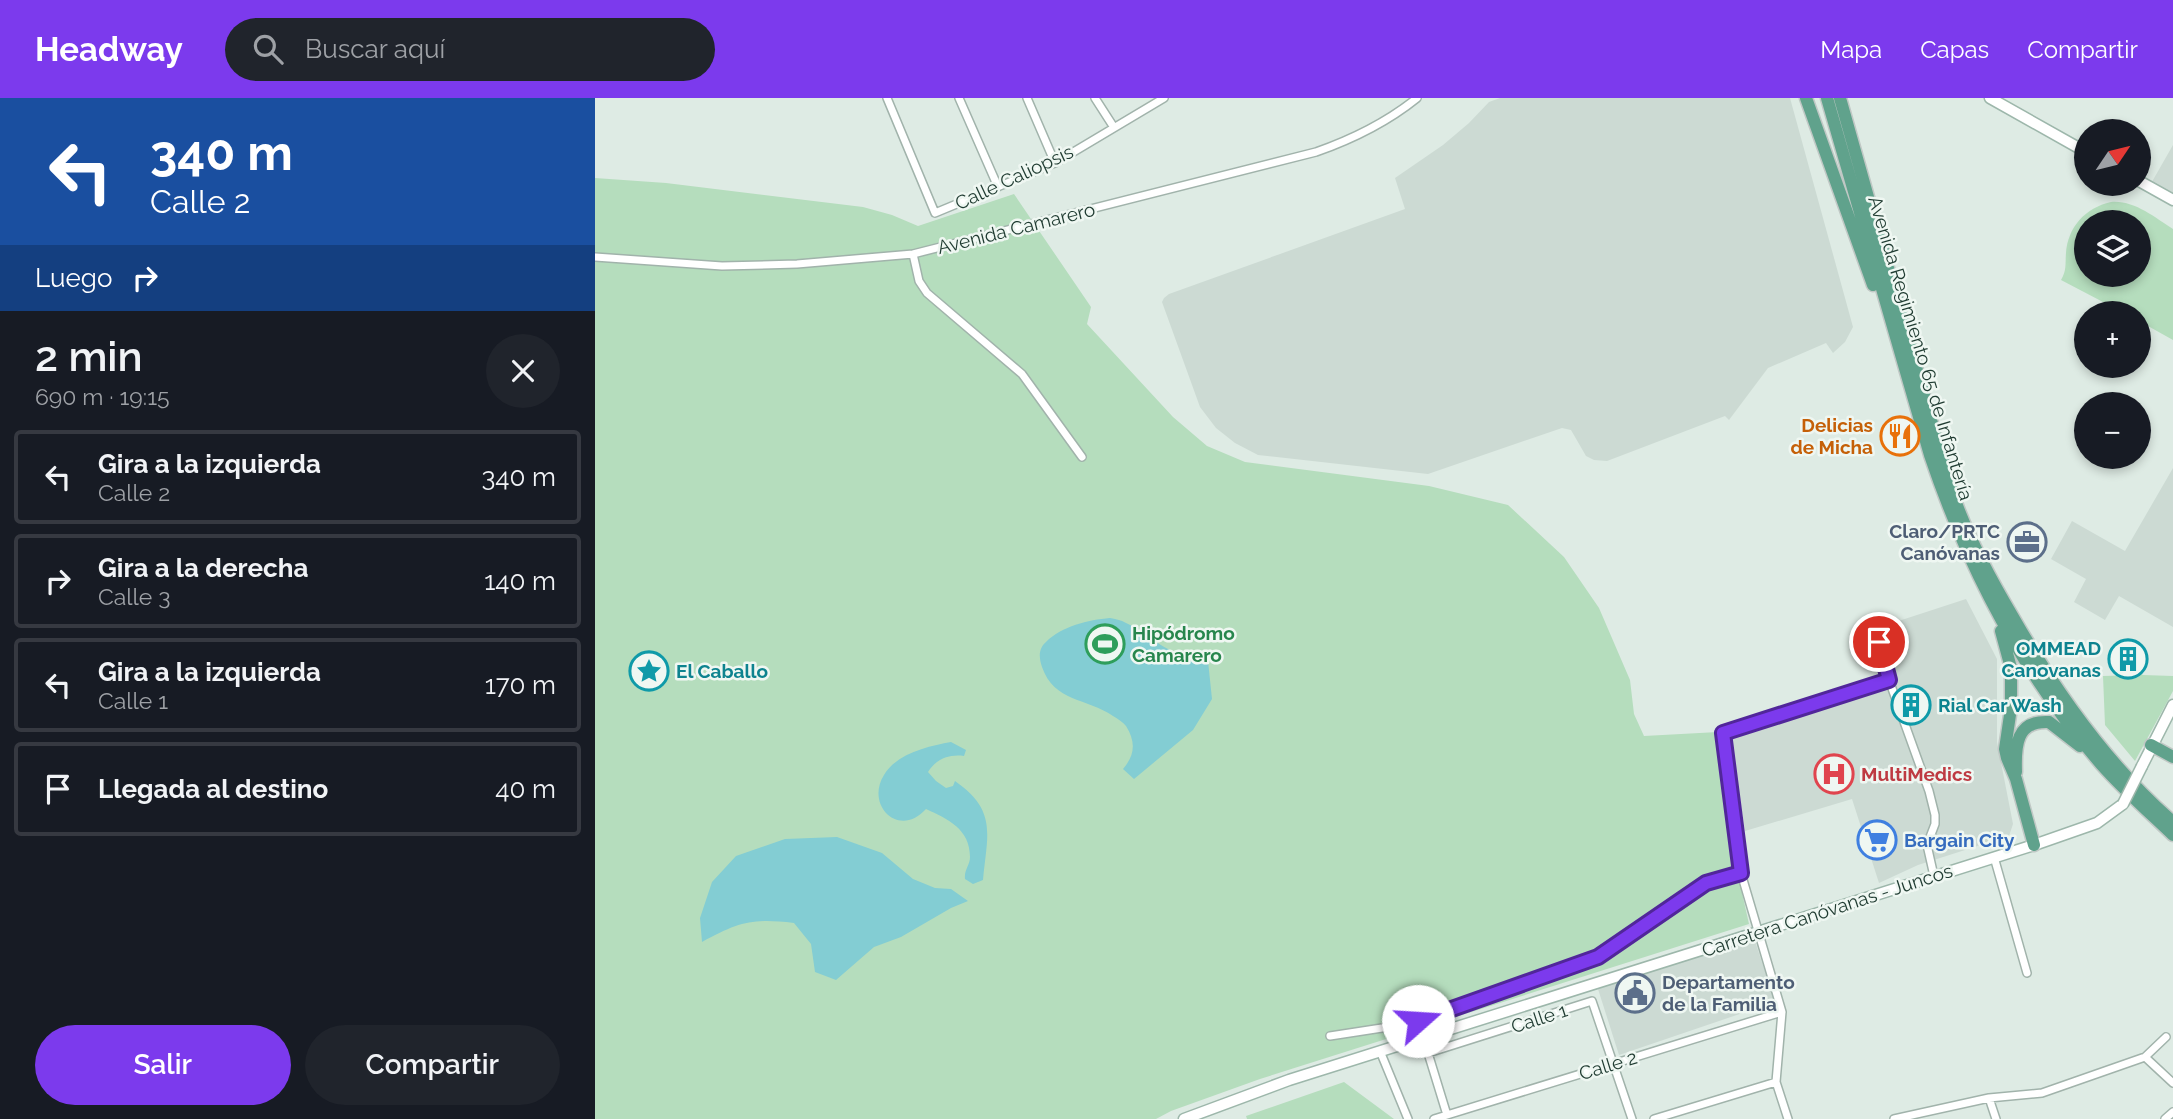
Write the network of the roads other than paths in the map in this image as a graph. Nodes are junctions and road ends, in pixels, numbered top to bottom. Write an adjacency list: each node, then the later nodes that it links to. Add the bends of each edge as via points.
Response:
1 (887, 98): 14 (street, Calle Caliopsis, via 935,213)
2 (959, 98): 14 (street)
3 (1027, 98): 13 (street)
4 (1095, 98): 11 (street)
5 (1164, 98): 11 (street, Calle Caliopsis)
6 (1417, 98): 17 (street, Avenida Camarero, via 1352,139 1316,152)
7 (1806, 98): 19 (main road)
8 (1826, 98): 19 (main road, Avenida Regimiento 65 de Infantería)
9 (1840, 98): 29 (main road, Avenida Regimiento 65 de Infantería, via 1956,503 1980,557 2056,688 2113,761)
10 (1990, 98): 12 (main road)
11 (1113, 126): 13 (street, Calle Caliopsis)
12 (2074, 145)
13 (1055, 163): 14 (street, Calle Caliopsis)
14 (998, 187)
15 (2151, 188): 16 (main road)
16 (2173, 200)
17 (913, 254): 18 (street, Avenida Camarero, via 722,266); 20 (street, via 927,293 1023,374)
18 (595, 257)
19 (1898, 346): 21 (main road, Avenida Regimiento 65 de Infantería, via 1945,498)
20 (1082, 457)
21 (1991, 604): 26 (main road, Avenida Regimiento 65 de Infantería, via 2043,687); 28 (main road, via 2011,668 2005,749)
22 (1874, 623): 23 (street)
23 (1889, 680): 33 (street, via 1723,733); 34 (street, via 1935,815 1927,845)
24 (2173, 705): 25 (main road, Carretera Canóvanas - Juncos)
25 (2151, 745): 27 (main road); 31 (main road, Carretera Canóvanas - Juncos, bridge, via 2123,804 2097,823)
26 (2094, 755): 28 (main road, via 2056,726 2040,722 2023,730 2019,738); 30 (main road, Avenida Regimiento 65 de Infantería)
27 (2173, 757)
28 (2016, 779): 31 (main road)
29 (2173, 822)
30 (2173, 835)
31 (2034, 845): 32 (main road, Carretera Canóvanas - Juncos)
32 (1994, 857): 34 (main road, Carretera Canóvanas - Juncos); 36 (street)
33 (1741, 873): 35 (street); 38 (street, via 1706,883 1598,957 1408,1024)
34 (1934, 876): 35 (main road, Carretera Canóvanas - Juncos)
35 (1759, 932): 37 (street); 40 (main road, Carretera Canóvanas - Juncos)
36 (2027, 973)
37 (1781, 1012): 42 (street, Calle 2); 43 (street)
38 (1330, 1035)
39 (2166, 1037): 41 (street)
40 (1380, 1051): 49 (main road, Carretera Canóvanas - Juncos); 50 (street)
41 (2145, 1057): 44 (street); 45 (street, via 2042,1093)
42 (1614, 1063): 47 (street, Calle 2); 47 (street, Calle 1, via 1592,1001 1577,1005 1428,1053); 52 (street, Calle 1)
43 (1776, 1082): 53 (street); 54 (street)
44 (2173, 1083)
45 (1989, 1098): 48 (street); 56 (street)
46 (2173, 1112): 57 (street)
47 (1447, 1115): 51 (street, Calle 2)
48 (1927, 1115): 55 (street)
49 (1184, 1119)
50 (1408, 1119)
51 (1434, 1119)
52 (1632, 1119)
53 (1654, 1119)
54 (1788, 1119)
55 (1894, 1119)
56 (1996, 1119)
57 (2165, 1119)

